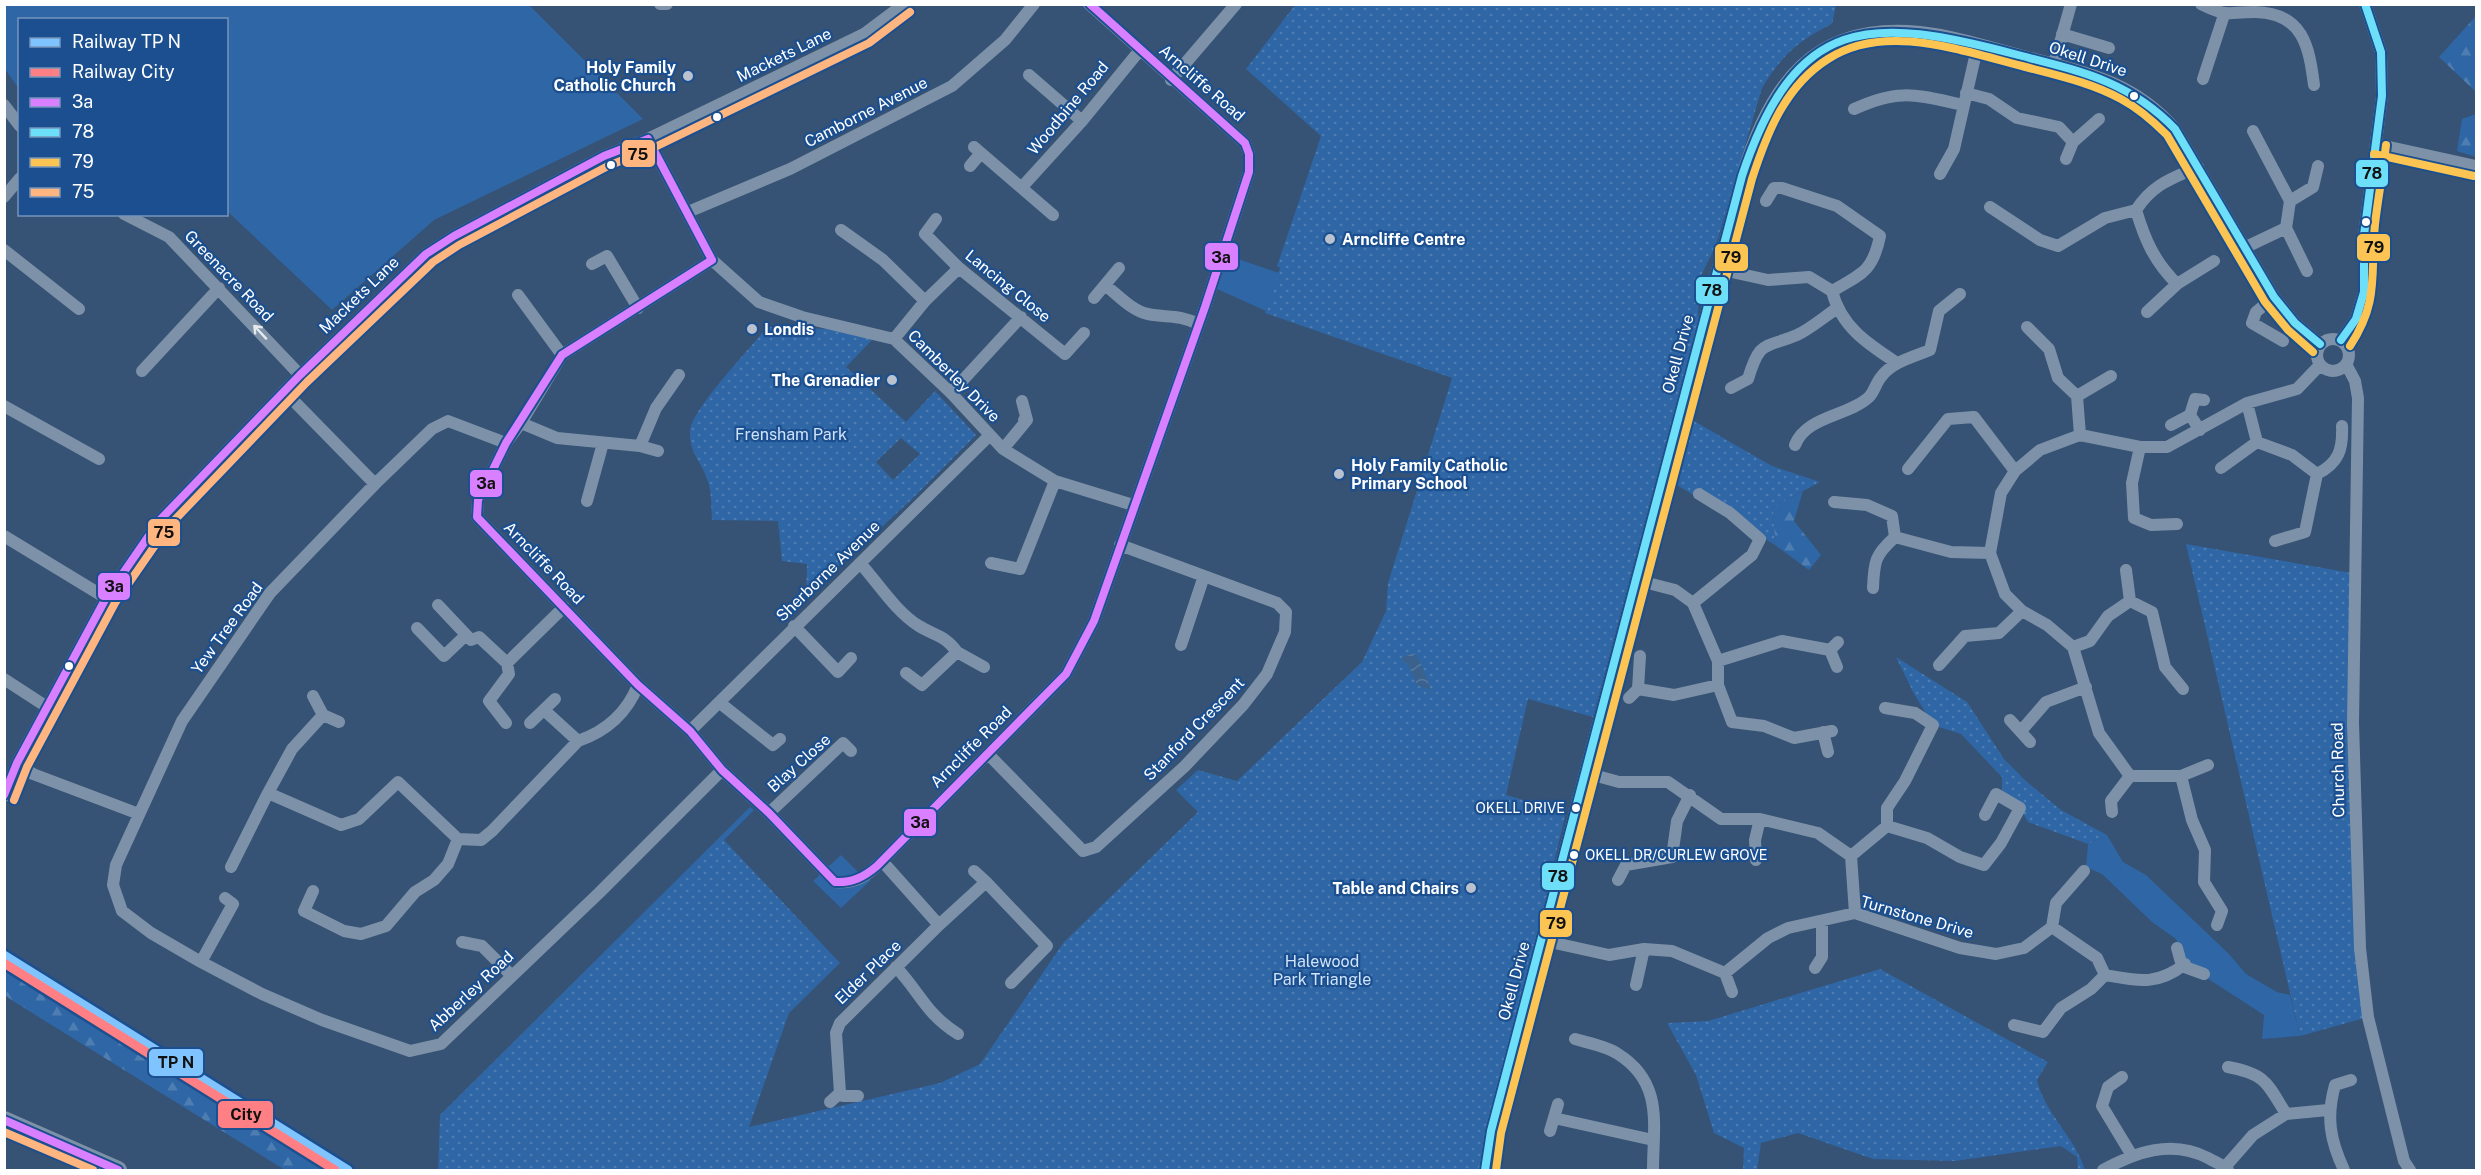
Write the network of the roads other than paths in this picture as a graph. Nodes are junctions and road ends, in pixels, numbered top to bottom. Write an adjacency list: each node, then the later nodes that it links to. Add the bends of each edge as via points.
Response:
1 (660, 4): 2 (street)
2 (667, 4)
3 (904, 4): 27 (street, Mackets Lane, via 864,34)
4 (1034, 4): 43 (street, Camborne Avenue, via 1005,40 952,86 790,169)
5 (1236, 4): 18 (street)
6 (2071, 4): 11 (street)
7 (2201, 4): 10 (street)
8 (2365, 4): 29 (street, via 2382,64)
9 (1096, 7): 14 (street, Arncliffe Road)
10 (2224, 15): 17 (street); 19 (street, via 2254,12 2273,14 2291,22 2305,37)
11 (2062, 34): 13 (street); 15 (street)
12 (1978, 44): 15 (street, Okell Drive); 20 (street); 56 (street, Okell Drive, via 1920,32 1871,33 1837,42 1804,63 1779,89 1760,125)
13 (2109, 48)
14 (1140, 50): 18 (street, Arncliffe Road); 24 (street, Woodbine Road)
15 (2054, 64): 34 (street, Okell Drive, via 2112,81 2144,100 2175,129)
16 (1030, 75): 24 (street)
17 (2204, 79)
18 (1171, 80): 72 (street, Arncliffe Road, via 1245,143 1249,154 1249,172)
19 (2314, 85)
20 (1965, 99): 22 (street, via 1906,93 1879,97); 28 (street, via 1989,99 2017,118 2059,127); 35 (street, via 1954,149)
21 (4, 105): 25 (street)
22 (1854, 109)
23 (2099, 119): 28 (street)
24 (1082, 121): 37 (street, Woodbine Road)
25 (18, 123)
26 (2253, 131): 40 (street)
27 (648, 139): 43 (street, Camberley Drive); 84 (street, Mackets Lane, via 604,156 426,254)
28 (2073, 142): 30 (street)
29 (2376, 144): 33 (street); 76 (street, via 2364,235 2364,292 2356,319)
30 (2066, 159)
31 (970, 166): 37 (street, via 977,150)
32 (2318, 166): 40 (street, via 2313,187)
33 (2476, 166)
34 (2198, 167): 42 (street, via 2163,182 2146,194); 49 (street, Okell Drive)
35 (1940, 174)
36 (18, 180): 38 (street)
37 (1022, 187): 44 (street)
38 (4, 197)
39 (1766, 201): 61 (street, via 1774,182 1837,206 1880,236 1868,270)
40 (2290, 201): 47 (street)
41 (1990, 207): 42 (street, via 2040,240 2058,246 2105,218)
42 (2136, 210): 58 (street, via 2146,243 2159,266)
43 (688, 212): 51 (street, Camberley Drive)
44 (1053, 215)
45 (128, 216): 60 (street, Greenacre Road, via 169,237)
46 (936, 219): 54 (street, Lancing Close, via 925,234)
47 (2286, 228): 49 (street); 57 (street)
48 (841, 230): 66 (street, via 883,260)
49 (2244, 248): 64 (street, Okell Drive)
50 (4, 250): 68 (street)
51 (712, 260): 67 (street, Arncliffe Road); 75 (street, Camberley Drive, via 759,302 802,317)
52 (2214, 261): 58 (street)
53 (592, 264): 67 (street, via 607,256)
54 (959, 268): 66 (street); 71 (street, Lancing Close)
55 (1119, 268): 59 (street)
56 (1718, 269): 61 (street, via 1768,280 1809,277); 131 (street, Okell Drive)
57 (2307, 271)
58 (2177, 284): 70 (street)
59 (1105, 285): 65 (street); 72 (street, via 1141,312 1176,315)
60 (219, 288): 83 (street); 84 (street, Greenacre Road, one-way to 60)
61 (1832, 291): 69 (street)
62 (1960, 294): 80 (street, via 1939,311 1930,350)
63 (518, 295): 79 (street)
64 (2274, 297): 77 (street, via 2256,312 2252,322); 78 (street, Okell Drive, via 2295,323)
65 (1094, 298)
66 (925, 301): 75 (street)
67 (638, 308): 79 (street, Arncliffe Road)
68 (79, 309)
69 (1836, 309): 80 (street, via 1859,338); 87 (street, via 1797,335 1769,343 1755,358 1748,379)
70 (2147, 312)
71 (1021, 317): 74 (street, Lancing Close, via 1065,354); 89 (street)
72 (1198, 324): 120 (street, Arncliffe Road)
73 (2026, 327): 90 (street, via 2049,349 2058,378)
74 (1084, 333)
75 (894, 339): 89 (street, Camberley Drive)
76 (2341, 340): 78 (street, via 2330,339); 81 (street, via 2349,354)
77 (2283, 341)
78 (2320, 344): 82 (street)
79 (562, 355): 96 (street, Arncliffe Road)
80 (1897, 363): 105 (street, via 1881,376 1869,397 1815,424 1798,437)
81 (2346, 364): 82 (street, via 2333,371); 247 (street, Church Road, via 2358,398 2353,723 2360,948 2368,1017 2381,1079)
82 (2320, 365): 93 (street, via 2296,389)
83 (142, 371)
84 (300, 375): 88 (street, Mackets Lane)
85 (679, 375): 106 (street, via 656,408)
86 (2112, 376): 90 (street)
87 (1731, 388)
88 (284, 391): 116 (street); 133 (street, Mackets Lane, via 159,520)
89 (951, 393): 100 (street, Camberley Drive)
90 (2077, 396): 101 (street)
91 (2204, 400): 95 (street, via 2195,399)
92 (1022, 401): 108 (street, via 1026,420)
93 (2247, 403): 99 (street); 102 (street)
94 (4, 406): 110 (street)
95 (2190, 415): 97 (street); 99 (street)
96 (521, 423): 103 (street, Arncliffe Road); 104 (street, via 557,438)
97 (2171, 424)
98 (2342, 426): 114 (street, via 2340,454 2329,468)
99 (2200, 430): 107 (street, via 2167,447)
100 (990, 435): 108 (street, Camberley Drive); 127 (street, Sherborne Avenue)
101 (2080, 435): 107 (street); 113 (street, via 2040,450)
102 (2257, 442): 112 (street); 114 (street, via 2292,455)
103 (506, 443): 116 (street, Yew Tree Road, via 448,421 432,429); 137 (street, Arncliffe Road, via 478,500 477,517)
104 (603, 443): 106 (street); 118 (street)
105 (1795, 445)
106 (640, 446): 109 (street)
107 (2140, 447): 121 (street, via 2133,483 2134,518 2151,525)
108 (1003, 449): 115 (street, Camberley Drive)
109 (657, 451)
110 (100, 459)
111 (1908, 468): 113 (street, via 1948,420 1974,417)
112 (2222, 468)
113 (2015, 471): 126 (street, via 2001,493)
114 (2317, 474): 124 (street, via 2305,532)
115 (1055, 481): 120 (street, Camberley Drive); 128 (street, via 1020,569)
116 (375, 484): 188 (street, Yew Tree Road, via 270,593 236,640 182,721)
117 (1699, 494): 135 (street, via 1730,513 1760,539 1752,555)
118 (587, 501)
119 (1834, 502): 123 (street, via 1868,505 1892,516)
120 (1133, 505): 125 (street, Arncliffe Road)
121 (2177, 524)
122 (4, 536): 133 (street)
123 (1895, 537): 126 (street, via 1951,552); 132 (street, via 1874,562)
124 (2275, 541)
125 (1120, 545): 130 (street, Stanford Crescent); 176 (street, Arncliffe Road, via 1094,621 1066,674)
126 (1990, 553): 138 (street, via 2005,594)
127 (860, 563): 139 (street, Sherborne Avenue); 144 (street, via 919,626 939,634)
128 (990, 563)
129 (2126, 570): 134 (street)
130 (1204, 576): 142 (street); 176 (street, Stanford Crescent, via 1278,603 1286,612 1285,632 1267,674 1243,705 1185,766 1096,848 1083,851)
131 (1636, 580): 135 (street, via 1675,590); 180 (street, Okell Drive)
132 (1874, 588)
133 (106, 598): 161 (street, Mackets Lane)
134 (2130, 601): 143 (street, via 2108,616 2090,641); 157 (street, via 2152,612 2165,667)
135 (1693, 603): 147 (street)
136 (438, 605): 141 (street)
137 (564, 607): 148 (street); 154 (street, Arncliffe Road)
138 (2022, 611): 143 (street); 149 (street, via 1999,633 1965,636)
139 (794, 626): 146 (street, via 838,672); 160 (street, Sherborne Avenue)
140 (417, 628): 141 (street, via 444,656)
141 (466, 635): 148 (street, via 471,640 479,637)
142 (1181, 645)
143 (2073, 647): 156 (street)
144 (957, 652): 150 (street); 152 (street, via 922,685)
145 (1640, 656): 155 (street, via 1633,694 1674,695)
146 (851, 658)
147 (1718, 661): 151 (street, via 1782,641 1834,646); 155 (street)
148 (507, 663): 167 (street, via 509,674 489,701)
149 (1939, 665)
150 (984, 667)
151 (1837, 667)
152 (906, 673)
153 (4, 679): 161 (street)
154 (638, 685): 169 (street, Arncliffe Road); 172 (street, via 631,704 610,726)
155 (1718, 685): 175 (street, via 1732,722 1764,726 1794,738 1828,731)
156 (2086, 687): 170 (street, via 2046,702); 181 (street, via 2099,733)
157 (2183, 689)
158 (313, 696): 164 (street)
159 (555, 699): 163 (street)
160 (720, 703): 169 (street, Sherborne Avenue); 171 (street, via 773,745)
161 (47, 707): 177 (street, Mackets Lane)
162 (1886, 708): 191 (street, via 1916,713 1933,724 1887,808)
163 (544, 710): 168 (street); 172 (street)
164 (323, 715): 166 (street); 183 (street, via 292,749)
165 (2010, 720): 170 (street)
166 (339, 722)
167 (506, 723)
168 (530, 723)
169 (690, 731): 179 (street, Arncliffe Road)
170 (2021, 731): 173 (street)
171 (780, 739)
172 (578, 741): 192 (street, via 481,840)
173 (2030, 742)
174 (851, 751): 187 (street, Blay Close, via 843,743)
175 (1828, 752)
176 (989, 755): 196 (street, Arncliffe Road)
177 (17, 763): 185 (street, Mackets Lane); 188 (street, via 33,774)
178 (2208, 765): 182 (street)
179 (722, 770): 187 (street, Arncliffe Road); 220 (street, Abberley Road)
180 (1586, 772): 184 (street, via 1619,782 1668,782); 209 (street, Okell Drive)
181 (2130, 776): 182 (street); 186 (street, via 2111,801)
182 (2181, 776): 207 (street, via 2192,820 2205,850 2204,882 2222,911)
183 (268, 793): 192 (street, via 341,825 359,819 398,782); 197 (street)
184 (1690, 795): 190 (street, via 1721,819); 200 (street, via 1677,821 1672,856 1626,865)
185 (4, 796)
186 (2112, 812)
187 (769, 813): 196 (street, Arncliffe Road, via 835,882 851,883 868,875)
188 (139, 814): 193 (street, Yew Tree Road)
189 (1985, 814): 191 (street, via 1996,794 2020,808 1984,865 1960,857 1927,838)
190 (1760, 819): 194 (street, via 1818,833); 195 (street)
191 (1887, 826): 194 (street)
192 (458, 839): 202 (street, via 448,864 434,880 415,892 386,926 374,932 344,931 304,911)
193 (125, 847): 213 (street, Abberley Road, via 116,865 113,885 122,911 150,933)
194 (1851, 856): 204 (street)
195 (1756, 860)
196 (882, 861): 206 (street)
197 (231, 867)
198 (974, 870): 201 (street)
199 (2084, 871): 208 (street, via 2056,903)
200 (1618, 880)
201 (986, 882): 206 (street, Elder Place); 221 (street, via 1047,946)
202 (314, 891)
203 (225, 898): 213 (street, via 233,903)
204 (1855, 913): 205 (street, Turnstone Drive); 208 (street, Turnstone Drive, via 1960,948 1996,954 2024,948)
205 (1822, 922): 216 (street, via 1822,957); 217 (street, Turnstone Drive, via 1788,928 1768,938)
206 (939, 925): 215 (street, Elder Place)
207 (2217, 925)
208 (2052, 927): 219 (street, via 2097,958)
209 (1541, 940): 212 (street, via 1609,955); 243 (street, Okell Drive, via 1491,1131)
210 (462, 942): 220 (street, via 482,946)
211 (2177, 948): 214 (street)
212 (1644, 949): 217 (street, via 1672,951); 222 (street)
213 (201, 962): 220 (street, Abberley Road, via 272,999 410,1051 441,1044)
214 (2184, 965): 218 (street); 219 (street, via 2157,981)
215 (896, 968): 225 (street, via 916,988 933,1017); 230 (street, Elder Place, via 840,1023 836,1033)
216 (1815, 968)
217 (1725, 973): 223 (street)
218 (2205, 974)
219 (2105, 975): 224 (street, via 2061,1008 2043,1037)
220 (512, 976)
221 (1011, 983)
222 (1636, 985)
223 (1732, 992)
224 (2014, 1025)
225 (958, 1034)
226 (1575, 1039): 239 (street, via 1617,1053 1638,1070 1652,1095 1656,1122)
227 (2228, 1067): 235 (street, via 2254,1072 2269,1085)
228 (2122, 1077): 240 (street, via 2108,1087 2102,1106)
229 (2351, 1080): 234 (street, via 2334,1085)
230 (839, 1090): 231 (street, via 843,1096); 232 (street)
231 (858, 1096)
232 (830, 1102)
233 (1558, 1104): 236 (street)
234 (2328, 1110): 235 (street); 246 (street)
235 (2286, 1114): 241 (street, via 2253,1135)
236 (1554, 1118): 238 (street); 239 (street)
237 (4, 1120): 242 (highway)
238 (1550, 1131)
239 (1653, 1140): 244 (street)
240 (2132, 1154): 241 (street, via 2151,1149 2195,1151); 245 (street)
241 (2227, 1169)
242 (118, 1170)
243 (1485, 1170)
244 (1653, 1170)
245 (2103, 1170)
246 (2344, 1170)
247 (2410, 1170)

